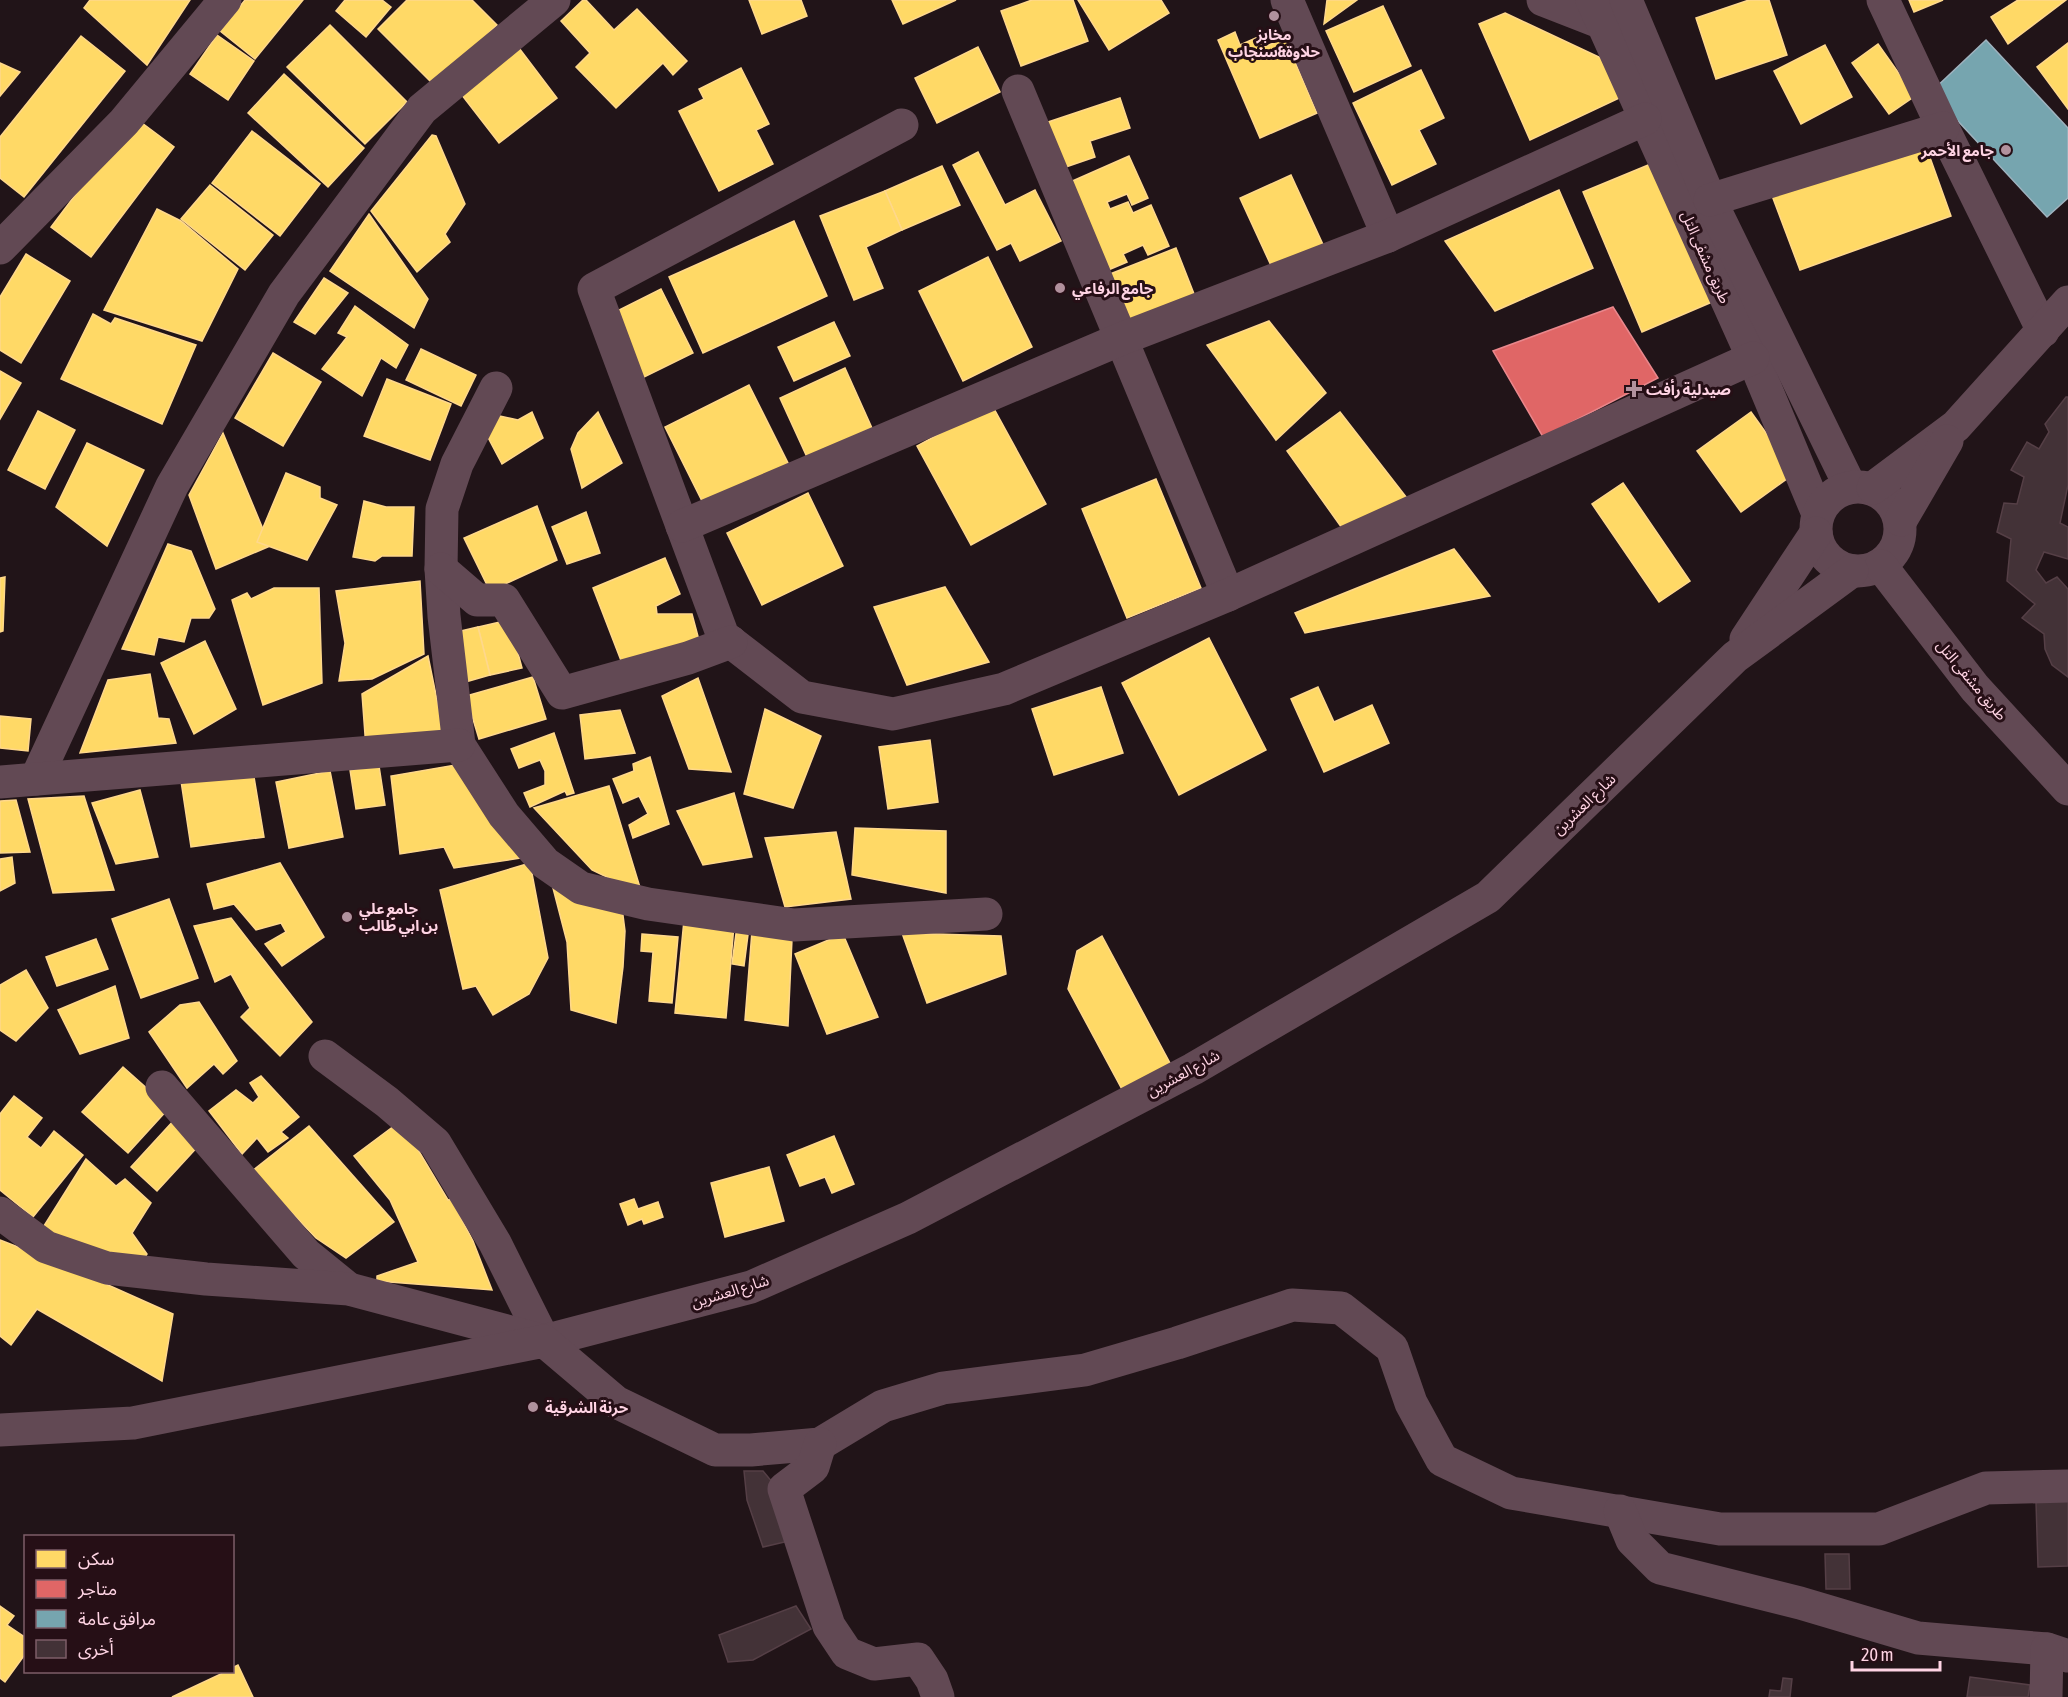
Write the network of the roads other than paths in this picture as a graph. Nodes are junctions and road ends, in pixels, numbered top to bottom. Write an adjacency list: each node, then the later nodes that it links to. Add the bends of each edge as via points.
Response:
1 (225, 0): 14 (street, via 124,122)
2 (554, 0): 31 (street, via 422,110 284,294 172,486)
3 (1287, 0): 13 (street)
4 (1543, 0): 7 (street)
5 (1626, 0): 12 (street, طريق مشفى التل)
6 (1883, 0): 11 (street)
7 (1597, 11): 9 (street, طريق مشفى التل)
8 (1018, 91): 17 (street)
9 (1645, 119): 13 (street); 18 (street, طريق مشفى التل)
10 (902, 125): 24 (street, via 594,289)
11 (1943, 128): 12 (street); 16 (street)
12 (1710, 200): 21 (street, طريق مشفى التل)
13 (1388, 236): 17 (street)
14 (0, 248)
15 (2068, 302): 16 (street)
16 (2043, 331): 20 (street)
17 (1121, 339): 24 (street); 27 (street)
18 (1752, 358): 23 (street, طريق مشفى التل); 27 (street)
19 (496, 388): 25 (street, via 457,464 441,510)
20 (1956, 426): 21 (street); 22 (street)
21 (1862, 487): 22 (street, via 1891,501); 23 (street, via 1830,496)
22 (1901, 520): 26 (street, via 1896,550)
23 (1817, 524): 26 (street, via 1822,551 1835,565); 29 (street)
24 (682, 526): 28 (street, via 723,636)
25 (441, 569): 28 (street, via 477,600 504,600 562,693); 30 (street)
26 (1866, 569): 29 (street); 33 (street, طريق مشفى التل)
27 (1228, 596): 28 (street, via 1004,689 892,714 802,697)
28 (731, 642)
29 (1735, 657): 39 (street, شارع العشرين, via 1488,897 1194,1069 908,1218 751,1287)
30 (459, 745): 31 (street); 34 (street, via 504,815 545,863 581,888 648,904 794,925)
31 (36, 779): 32 (street)
32 (0, 782)
33 (2068, 789)
34 (986, 914)
35 (325, 1056): 39 (street, via 435,1143 495,1244)
36 (162, 1087): 38 (street, via 306,1254)
37 (0, 1213): 38 (street, via 46,1247 107,1268)
38 (349, 1289): 39 (street)
39 (544, 1341): 40 (street, شارع العشرين, via 133,1423); 41 (street, via 616,1402 715,1450)
40 (0, 1430)
41 (820, 1444): 43 (street, via 883,1406 943,1388 1085,1370 1292,1305 1341,1308 1392,1348 1411,1403 1442,1460 1511,1493); 45 (street, via 813,1467 784,1489 830,1626 847,1653 874,1664 918,1659)
42 (2068, 1486): 43 (street, via 1986,1488 1879,1529 1720,1529)
43 (1620, 1511): 44 (street, via 1632,1540 1660,1568 1918,1638)
44 (2057, 1653): 46 (street)
45 (938, 1697)
46 (2046, 1697)

